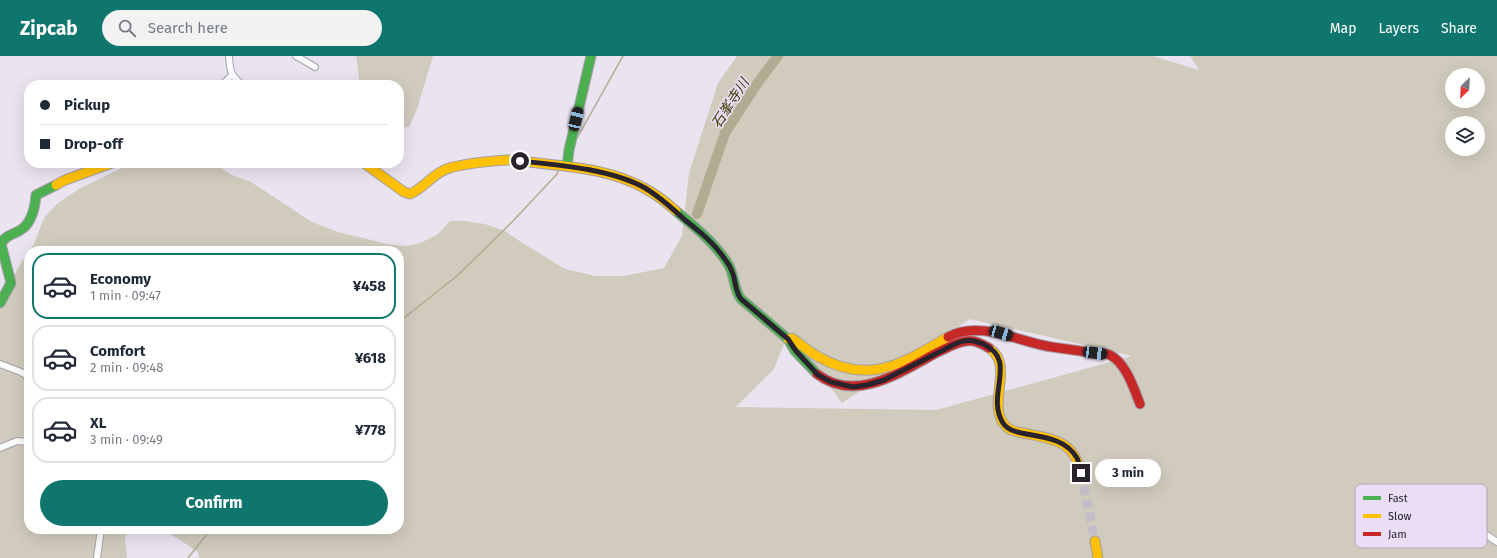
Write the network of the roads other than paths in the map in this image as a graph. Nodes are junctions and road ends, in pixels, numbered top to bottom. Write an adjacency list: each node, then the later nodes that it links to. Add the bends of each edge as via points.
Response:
1 (229, 56): 5 (street)
2 (296, 56): 4 (street)
3 (591, 56): 8 (street)
4 (315, 67)
5 (232, 75): 6 (street); 7 (street)
6 (227, 80)
7 (237, 80)
8 (567, 166): 10 (street, via 509,160 462,164 433,176 410,194); 12 (street, via 608,174 644,187 658,196 702,233 724,256 733,275 737,294)
9 (98, 168): 11 (street, via 65,180 36,195 35,210 31,217 21,230 5,237 1,244 11,283)
10 (371, 168)
11 (0, 303)
12 (788, 339): 15 (street, via 792,338 817,356 840,366 874,371 891,367 918,355 954,334 971,331 1001,333 1050,347 1110,354 1131,379); 18 (street, via 818,375 831,382 853,387 884,380 957,343 967,340 987,346 996,352 1000,361 997,405 1003,424 1010,431 1048,438 1062,444 1077,458)
13 (0, 364): 14 (street)
14 (24, 374)
15 (1140, 404)
16 (24, 442): 17 (street, via 17,441)
17 (0, 448)
18 (1081, 473)
19 (100, 534): 23 (street)
20 (1487, 535): 22 (street)
21 (1095, 541): 24 (street)
22 (1497, 542)
23 (97, 558)
24 (1098, 558)

